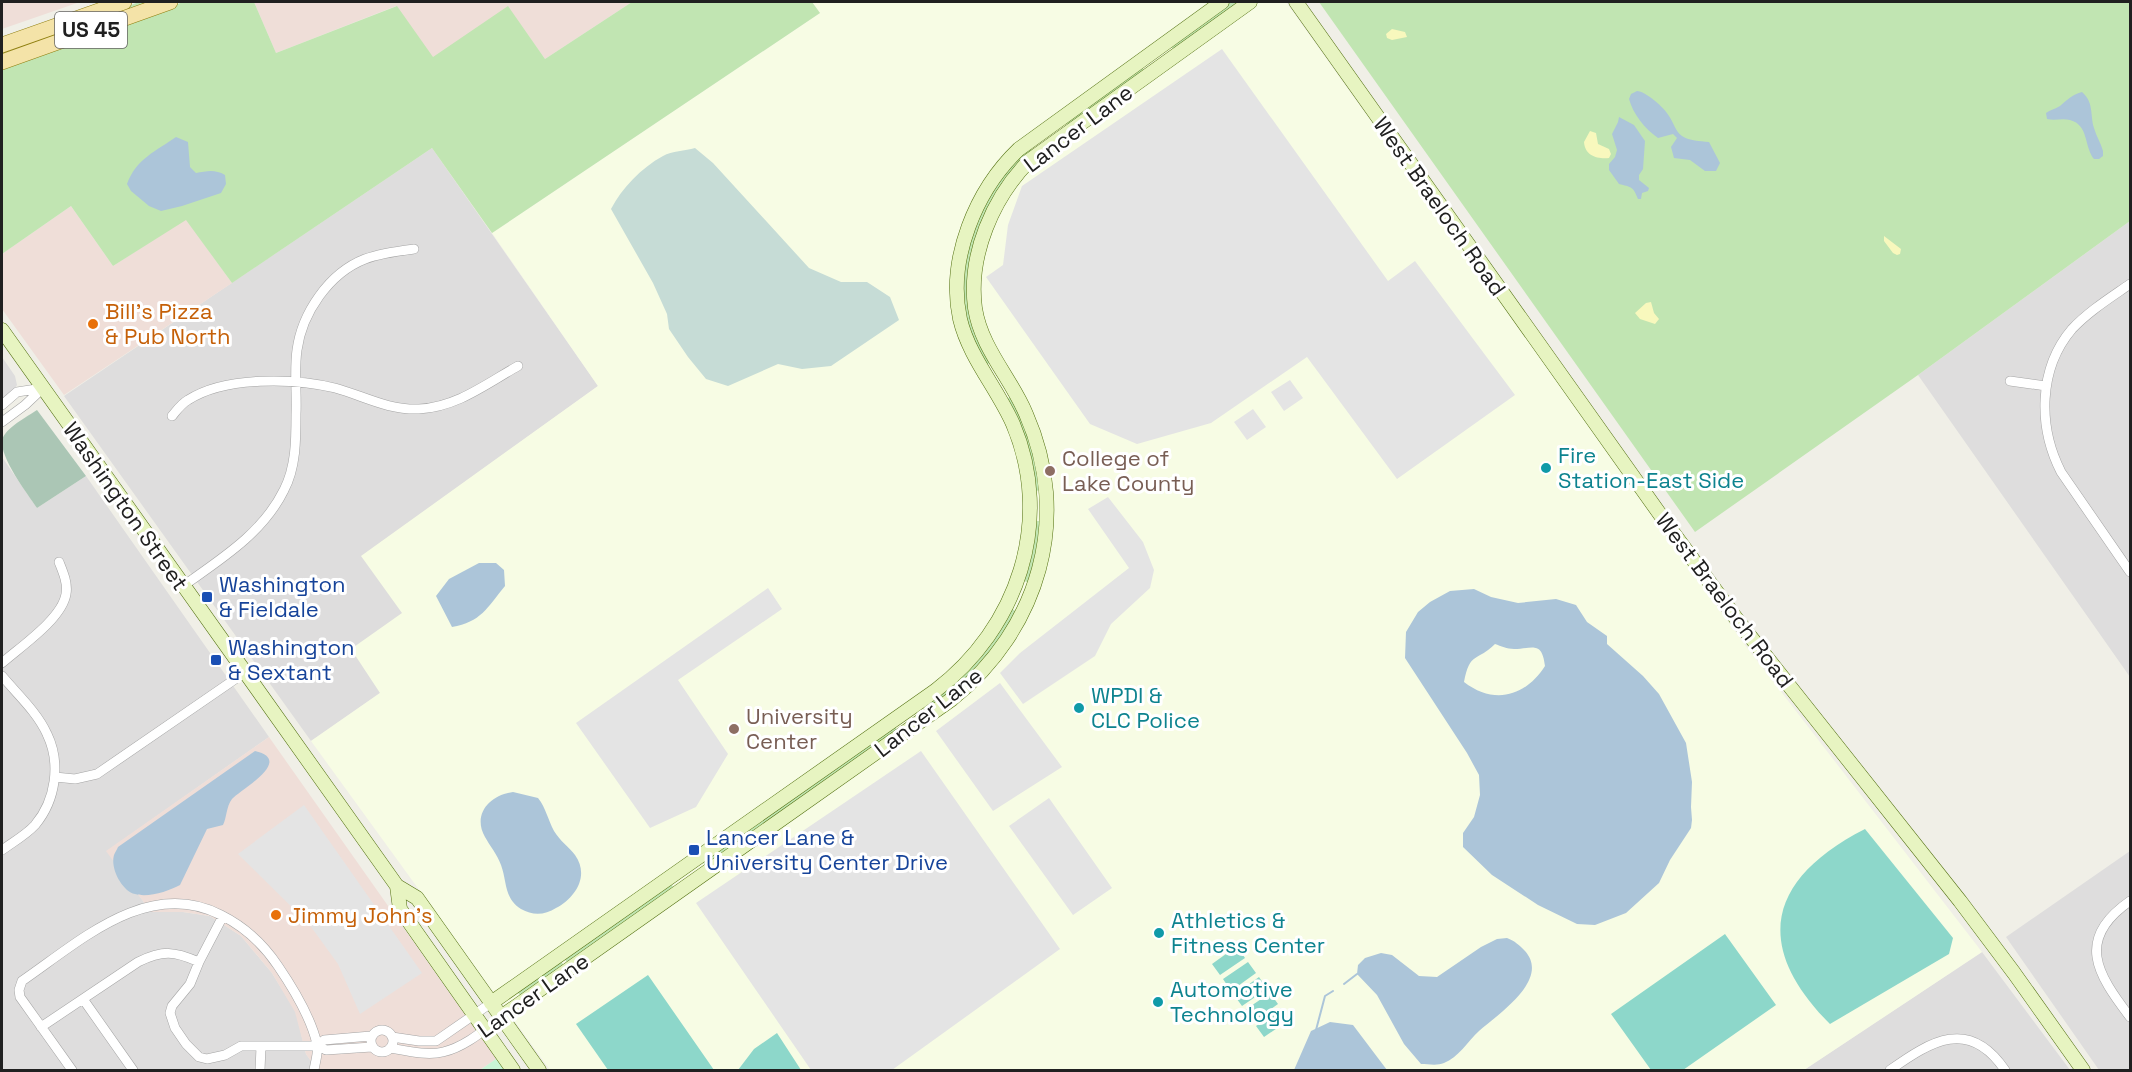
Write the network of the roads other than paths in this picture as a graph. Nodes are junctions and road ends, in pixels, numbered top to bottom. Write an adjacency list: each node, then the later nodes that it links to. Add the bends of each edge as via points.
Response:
1 (124, 2): 6 (main road, US 45)
2 (170, 2): 7 (main road, US 45)
3 (1222, 2): 34 (street, Lancer Lane, via 1019,149 1001,167 973,215 960,264 960,319 969,345 1002,401 1019,440 1031,506 1028,548 1019,578 991,634 960,671 941,686)
4 (1250, 2): 36 (street, Lancer Lane, via 1030,160 1009,183 987,226 977,261 975,308 985,340 1030,423 1042,462 1047,503 1046,536 1034,586 1019,620 1000,648 975,679 952,699)
5 (1296, 2): 54 (street, West Braeloch Road, via 1669,527 1960,901)
6 (2, 45)
7 (2, 62)
8 (414, 249): 13 (street, via 363,260 324,290 300,337)
9 (2130, 284): 14 (street, via 2071,331 2057,353)
10 (2, 330): 15 (street, Washington Street)
11 (518, 366): 13 (street, via 456,401 418,409 385,405 336,389)
12 (2010, 381): 14 (street)
13 (297, 382): 17 (street, via 256,381 207,391 190,398); 23 (street, via 296,443 285,488 254,533)
14 (2046, 386): 20 (street, via 2045,416 2053,457)
15 (43, 388): 16 (street, via 17,392); 18 (street); 23 (street, Washington Street)
16 (2, 405)
17 (172, 416)
18 (2, 422)
19 (2130, 554): 20 (street)
20 (2122, 560): 22 (street)
21 (59, 562): 24 (street, via 66,592 60,610)
22 (2130, 572)
23 (183, 586): 25 (street, Washington Street)
24 (2, 663)
25 (244, 673): 27 (street, via 97,774); 29 (street, Washington Street)
26 (2, 676): 27 (street, via 48,735)
27 (55, 777): 28 (street, via 44,812 35,825)
28 (2, 849)
29 (397, 886): 34 (street, Washington Street, via 417,897); 35 (street, Washington Street, via 400,909)
30 (2130, 901): 37 (street, via 2117,910 2092,945 2103,978)
31 (223, 916): 32 (street); 38 (street, via 195,905 174,903 138,909 108,922 22,981 20,997); 42 (street, via 248,932 274,960 296,992)
32 (198, 962): 33 (street, via 170,952 148,957); 43 (street, via 190,984 175,1000 171,1012 175,1028 186,1044 199,1057 207,1059 241,1046)
33 (83, 999): 38 (street); 47 (street)
34 (491, 1003): 35 (street, Lancer Lane); 36 (street, Washington Street)
35 (474, 1015): 39 (street, Washington Street); 41 (street, Lancer Lane, via 436,1041)
36 (501, 1017): 39 (street, Lancer Lane); 51 (street, Washington Street)
37 (2130, 1017)
38 (42, 1027): 46 (street)
39 (484, 1029): 45 (street, Lancer Lane, via 442,1052); 50 (street, Washington Street)
40 (371, 1036): 41 (street, Lancer Lane, via 381,1030); 42 (street, Lancer Lane, via 324,1040); 44 (street)
41 (392, 1037): 45 (street)
42 (318, 1046): 43 (street); 44 (street, Lancer Lane, via 326,1050); 49 (street)
43 (261, 1047): 48 (street)
44 (372, 1047): 45 (street, Lancer Lane, via 380,1052)
45 (390, 1048)
46 (72, 1071)
47 (133, 1071)
48 (260, 1071)
49 (314, 1071)
50 (513, 1071)
51 (539, 1071)
52 (1890, 1071): 53 (street, via 1919,1050 1951,1039 1979,1045)
53 (2005, 1071)
54 (2083, 1071)

